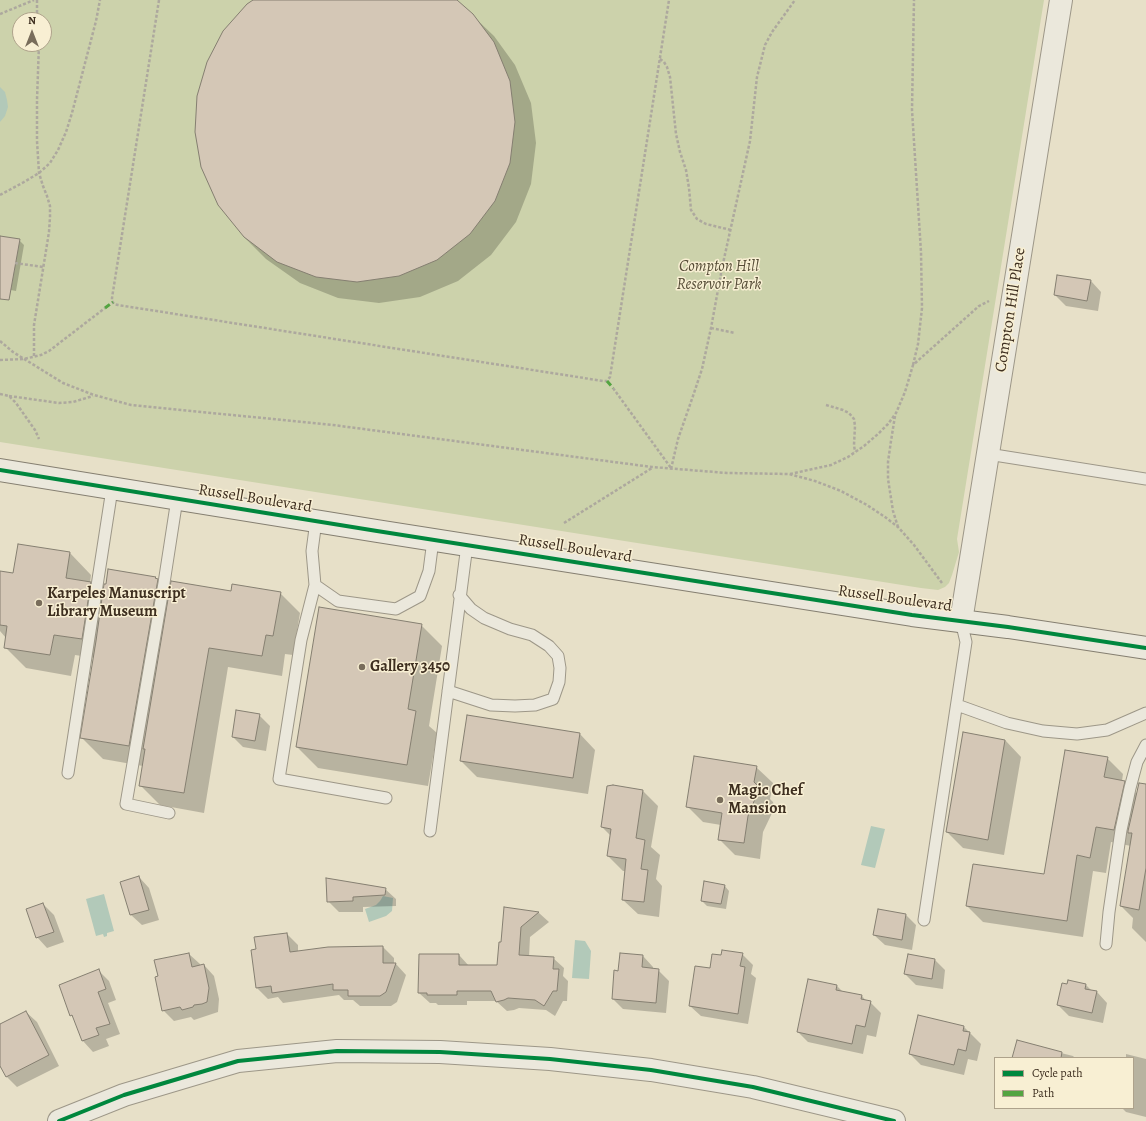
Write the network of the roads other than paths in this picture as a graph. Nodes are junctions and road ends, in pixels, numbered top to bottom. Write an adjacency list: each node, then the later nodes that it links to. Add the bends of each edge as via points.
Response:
1 (1061, 0): 2 (street, Compton Hill Place)
2 (988, 454): 4 (lane); 12 (street, Compton Hill Place)
3 (0, 470): 5 (street, Russell Boulevard)
4 (1146, 479)
5 (112, 488): 6 (street, Russell Boulevard); 18 (lane)
6 (177, 499): 7 (street, Russell Boulevard); 20 (lane, via 126,804)
7 (316, 521): 8 (street, Russell Boulevard); 10 (lane, via 312,551)
8 (433, 540): 9 (street, Russell Boulevard); 10 (lane, via 429,571 420,596 396,609 338,600)
9 (467, 545): 11 (lane); 12 (street, Russell Boulevard)
10 (314, 585): 19 (lane, via 301,640 279,779)
11 (459, 595): 14 (lane); 14 (lane, via 471,609 484,618 532,635 549,646 558,656 559,682 553,699 535,706 491,705)
12 (961, 621): 13 (street, Russell Boulevard); 15 (lane, via 966,642)
13 (1146, 648)
14 (448, 691): 21 (lane)
15 (957, 706): 16 (lane, via 1043,732 1077,734 1107,730); 22 (lane)
16 (1146, 714)
17 (1146, 745): 23 (lane, via 1137,762 1121,830)
18 (68, 773)
19 (386, 798)
20 (169, 813)
21 (430, 831)
22 (924, 920)
23 (1106, 944)
24 (59, 1121): 25 (street, via 124,1095 238,1062 337,1051 440,1052 550,1059 651,1070 752,1088)
25 (894, 1121)

